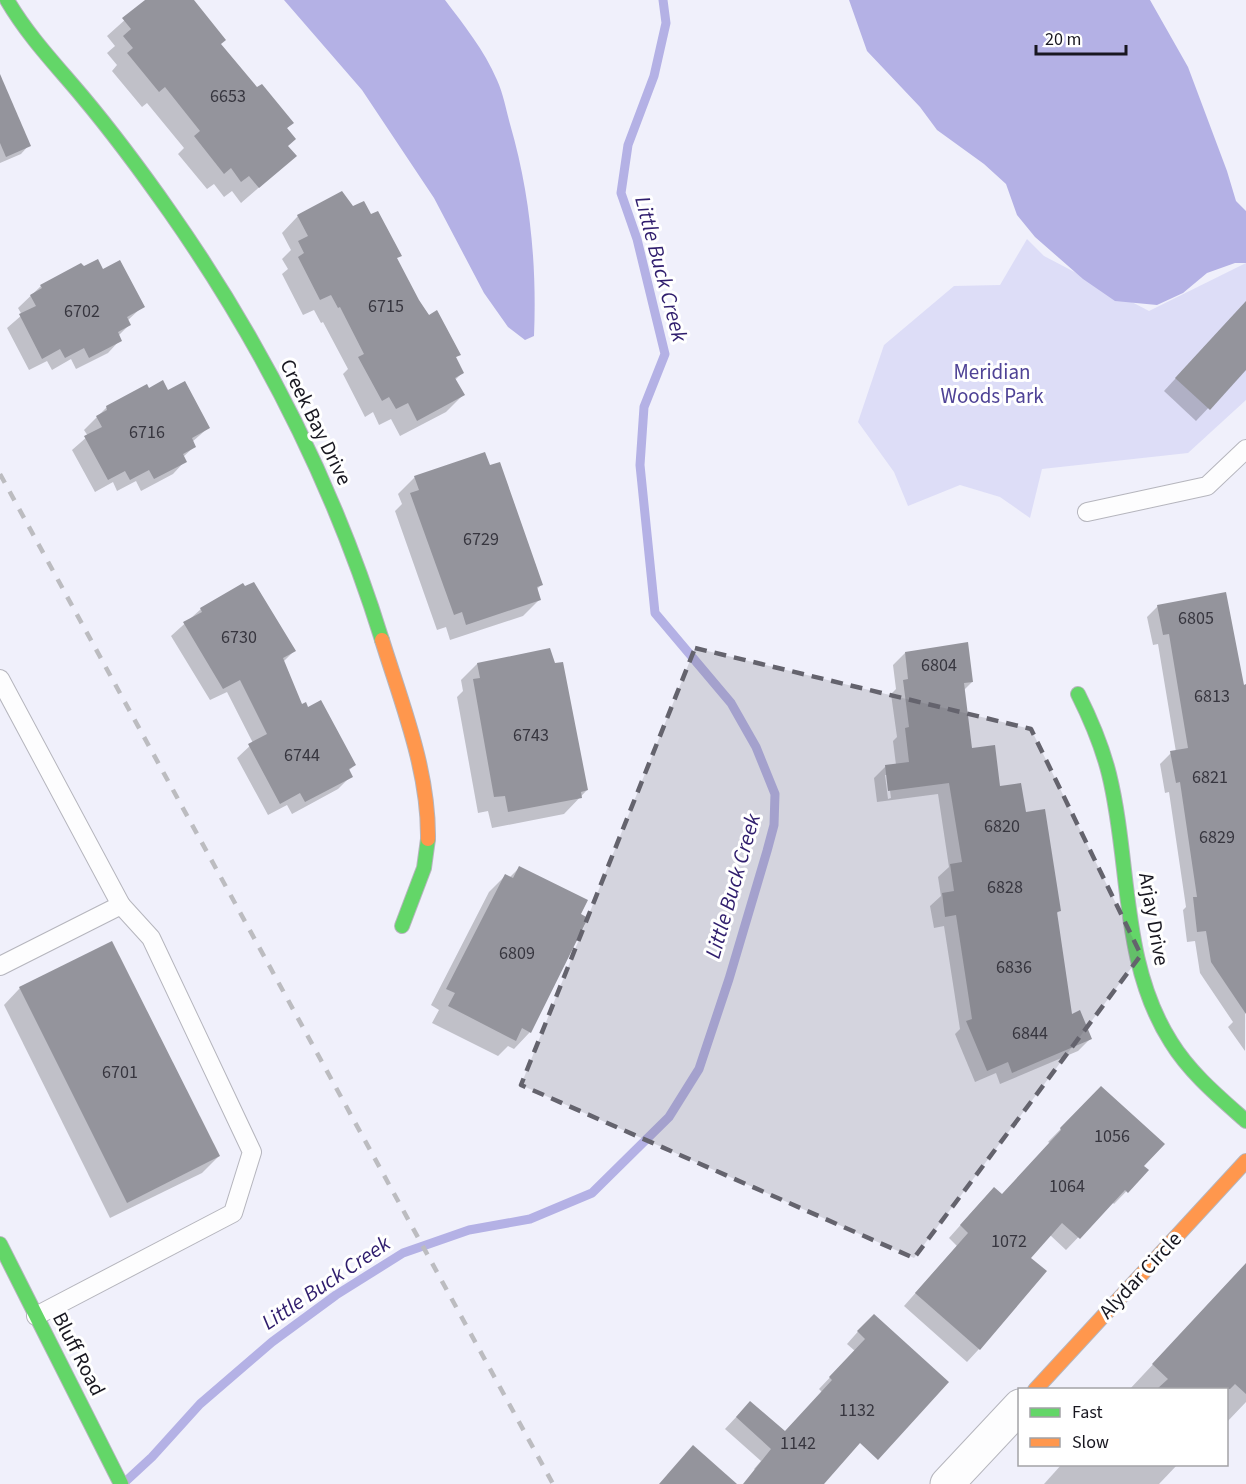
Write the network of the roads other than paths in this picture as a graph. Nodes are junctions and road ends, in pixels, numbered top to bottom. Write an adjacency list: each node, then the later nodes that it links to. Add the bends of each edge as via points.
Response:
1 (7, 0): 7 (street, Creek Bay Drive, via 27,31 147,181 209,271 273,379 339,520 389,658 427,808 428,855)
2 (1246, 449): 3 (lane, via 1207,486)
3 (1087, 512)
4 (0, 679): 6 (lane)
5 (1078, 694): 9 (street, Arjay Drive, via 1107,760 1136,954 1147,994 1164,1031 1187,1065)
6 (121, 905): 8 (lane); 12 (lane, via 151,938 252,1152 233,1213)
7 (402, 926)
8 (0, 966)
9 (1246, 1122)
10 (1246, 1161): 13 (street, Alydar Circle)
11 (0, 1244): 12 (street, Bluff Road)
12 (36, 1316): 15 (street, Bluff Road)
13 (1036, 1388)
14 (1018, 1408): 16 (street)
15 (121, 1484)
16 (947, 1484)

